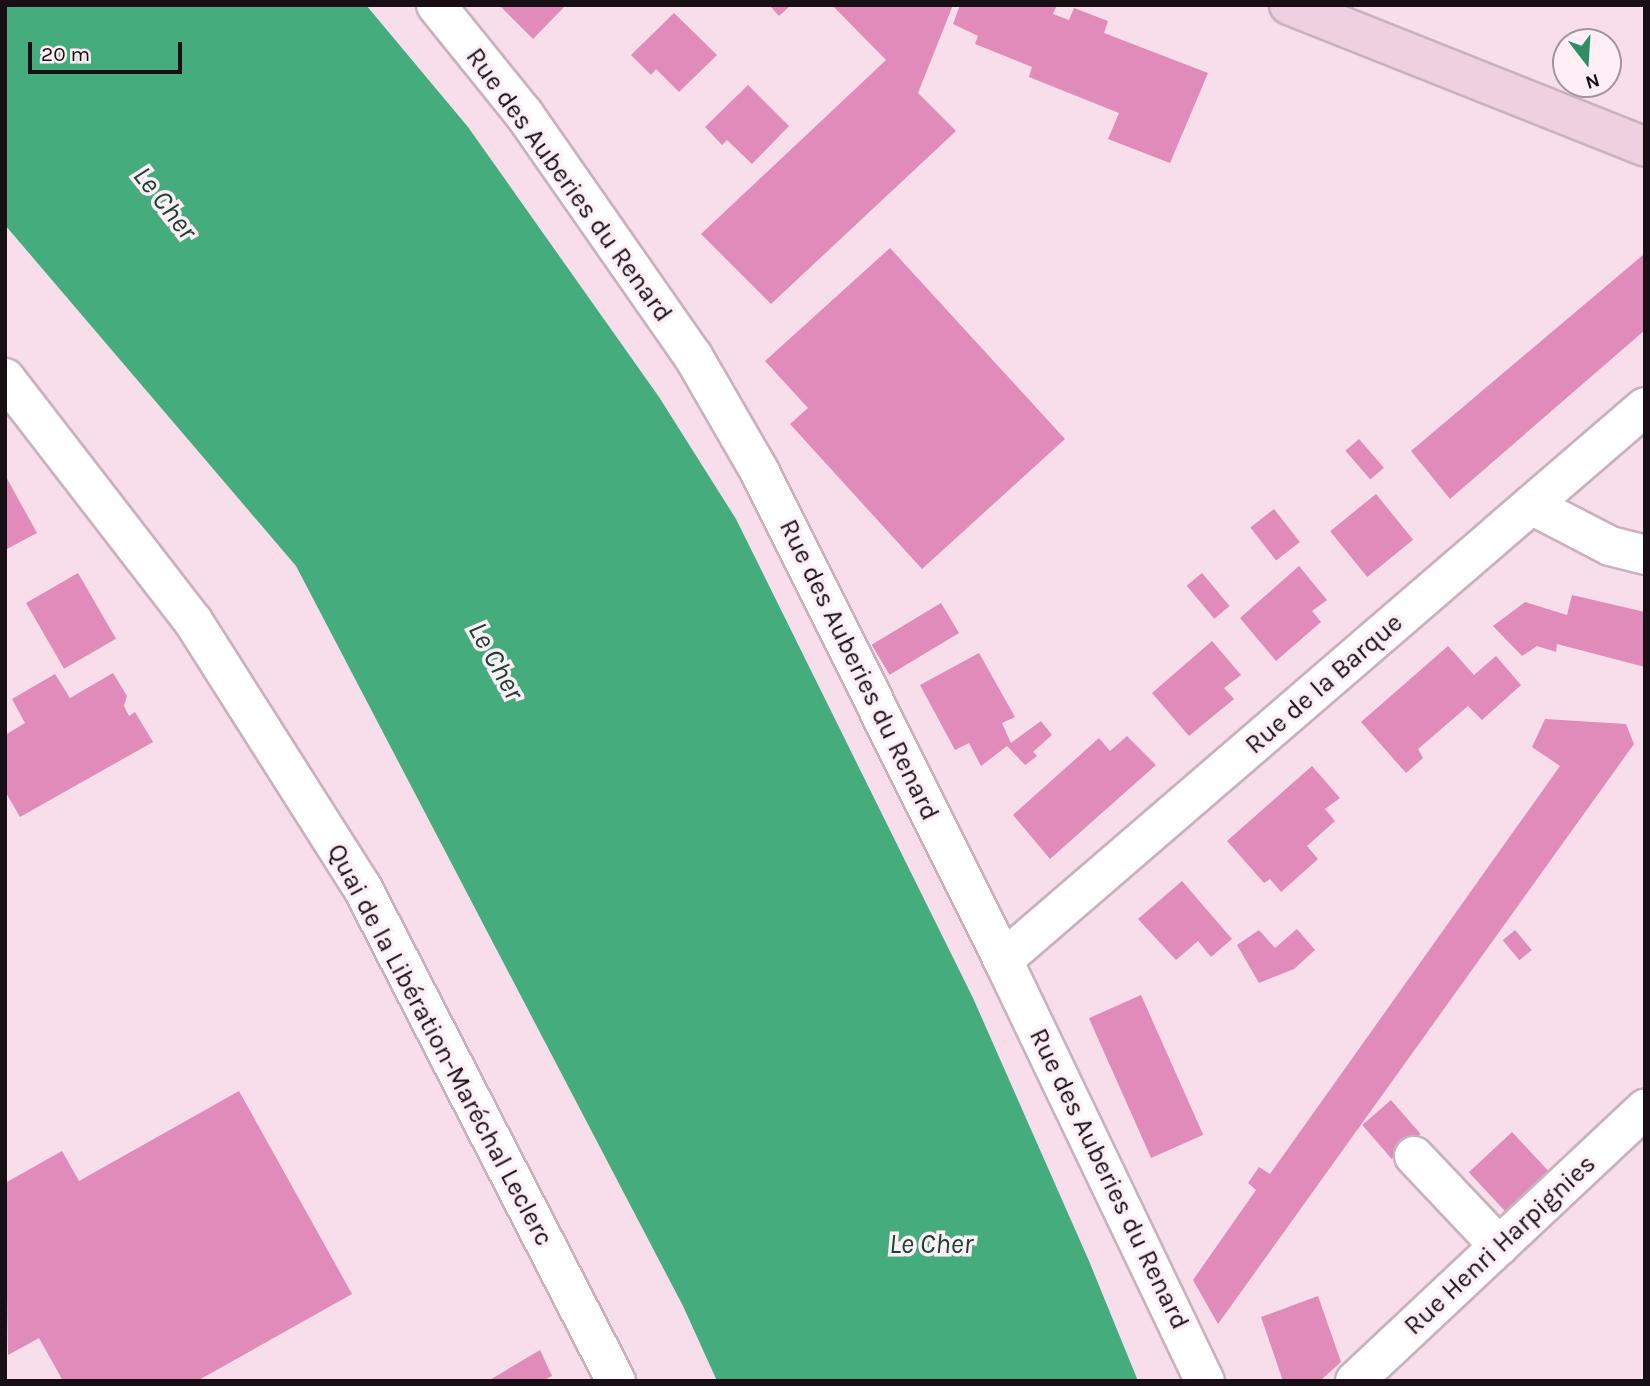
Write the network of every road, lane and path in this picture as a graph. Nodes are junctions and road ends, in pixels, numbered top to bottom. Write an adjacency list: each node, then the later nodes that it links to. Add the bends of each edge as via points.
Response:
1 (436, 5): 8 (street, Rue des Auberies du Renard, via 524,114 693,356 760,472)
2 (1289, 5): 3 (street)
3 (1645, 147)
4 (5, 379): 12 (street, Quai de la Libération-Maréchal Leclerc, via 193,621 362,887)
5 (1645, 407): 6 (street, Rue de la Barque)
6 (1531, 505): 7 (street, via 1610,546); 8 (street, Rue de la Barque)
7 (1645, 555)
8 (1003, 961): 13 (street, Rue des Auberies du Renard)
9 (1645, 1109): 11 (street, Rue Henri Harpignies)
10 (1414, 1156): 11 (street)
11 (1499, 1246): 14 (street, Rue Henri Harpignies)
12 (616, 1381)
13 (1205, 1381)
14 (1355, 1381)

